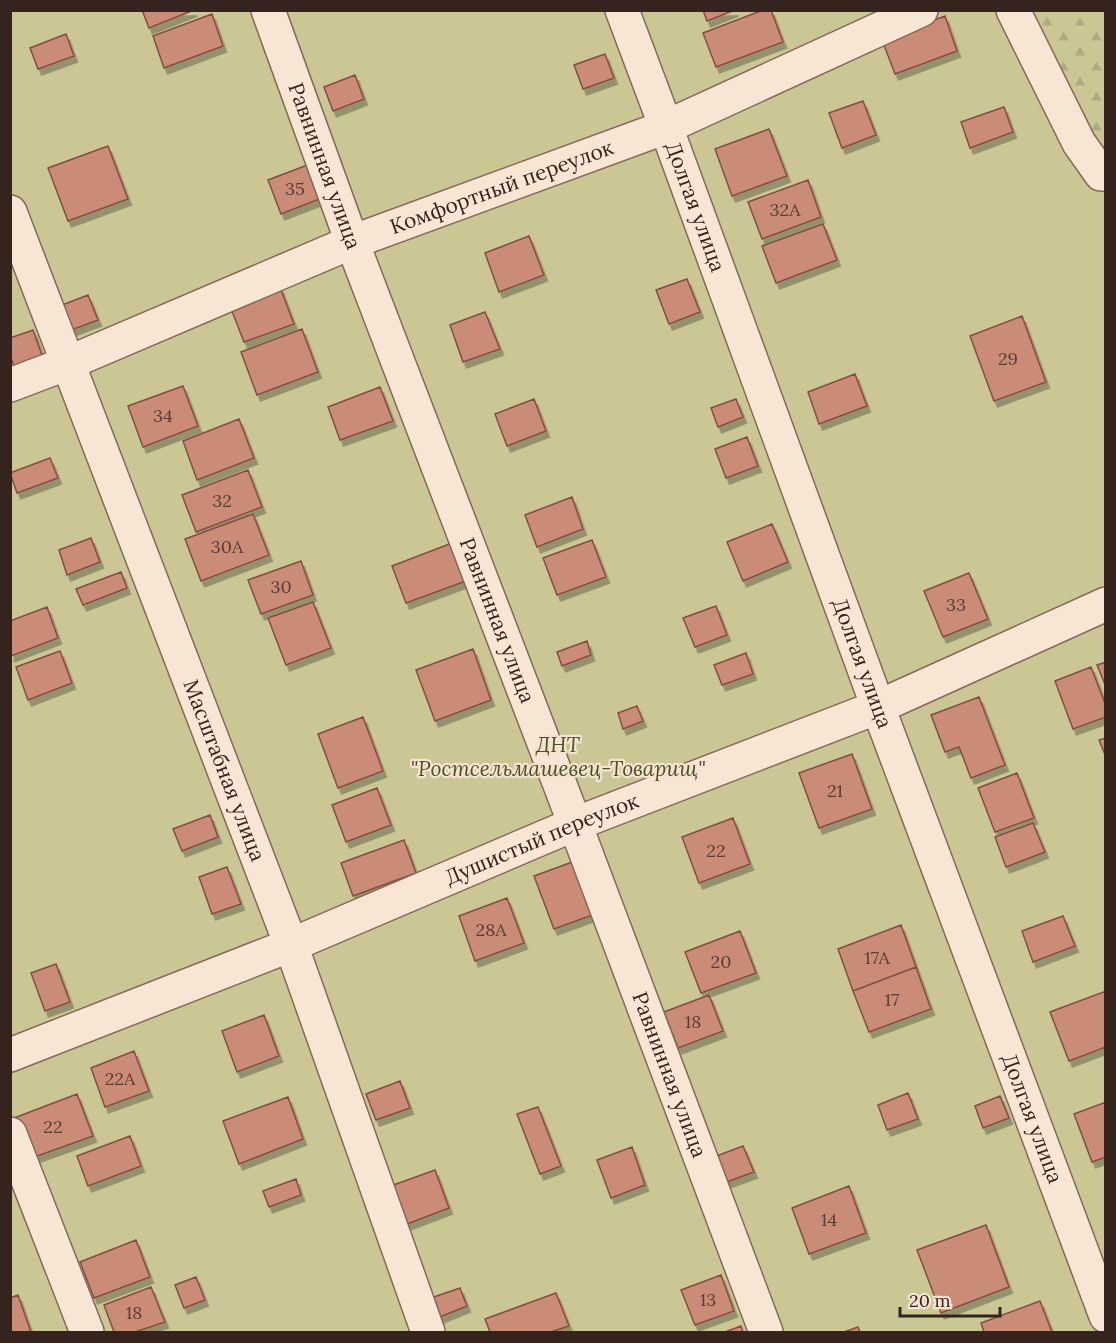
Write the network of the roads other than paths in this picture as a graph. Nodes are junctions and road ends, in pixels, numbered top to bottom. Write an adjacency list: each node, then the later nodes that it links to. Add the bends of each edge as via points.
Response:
1 (268, 10): 8 (lane, Равнинная улица)
2 (622, 10): 5 (lane, Долгая улица)
3 (921, 10): 5 (lane, Комфортный переулок)
4 (1013, 10): 6 (lane, via 1079,143 1101,174)
5 (666, 127): 8 (lane, Комфортный переулок); 12 (lane, Долгая улица)
6 (1106, 174)
7 (10, 212): 9 (lane, Масштабная улица)
8 (352, 242): 9 (lane, Комфортный переулок); 13 (lane, Равнинная улица)
9 (68, 363): 10 (lane, Комфортный переулок); 14 (lane, Масштабная улица)
10 (10, 385)
11 (1106, 604): 12 (lane, Душистый переулок)
12 (878, 708): 13 (lane, Душистый переулок); 17 (lane, Долгая улица)
13 (575, 824): 14 (lane, Душистый переулок); 20 (lane, Равнинная улица)
14 (291, 945): 15 (lane, Душистый переулок); 19 (lane, Масштабная улица)
15 (10, 1054)
16 (10, 1134): 18 (lane)
17 (1106, 1316)
18 (87, 1332)
19 (428, 1332)
20 (766, 1332)

